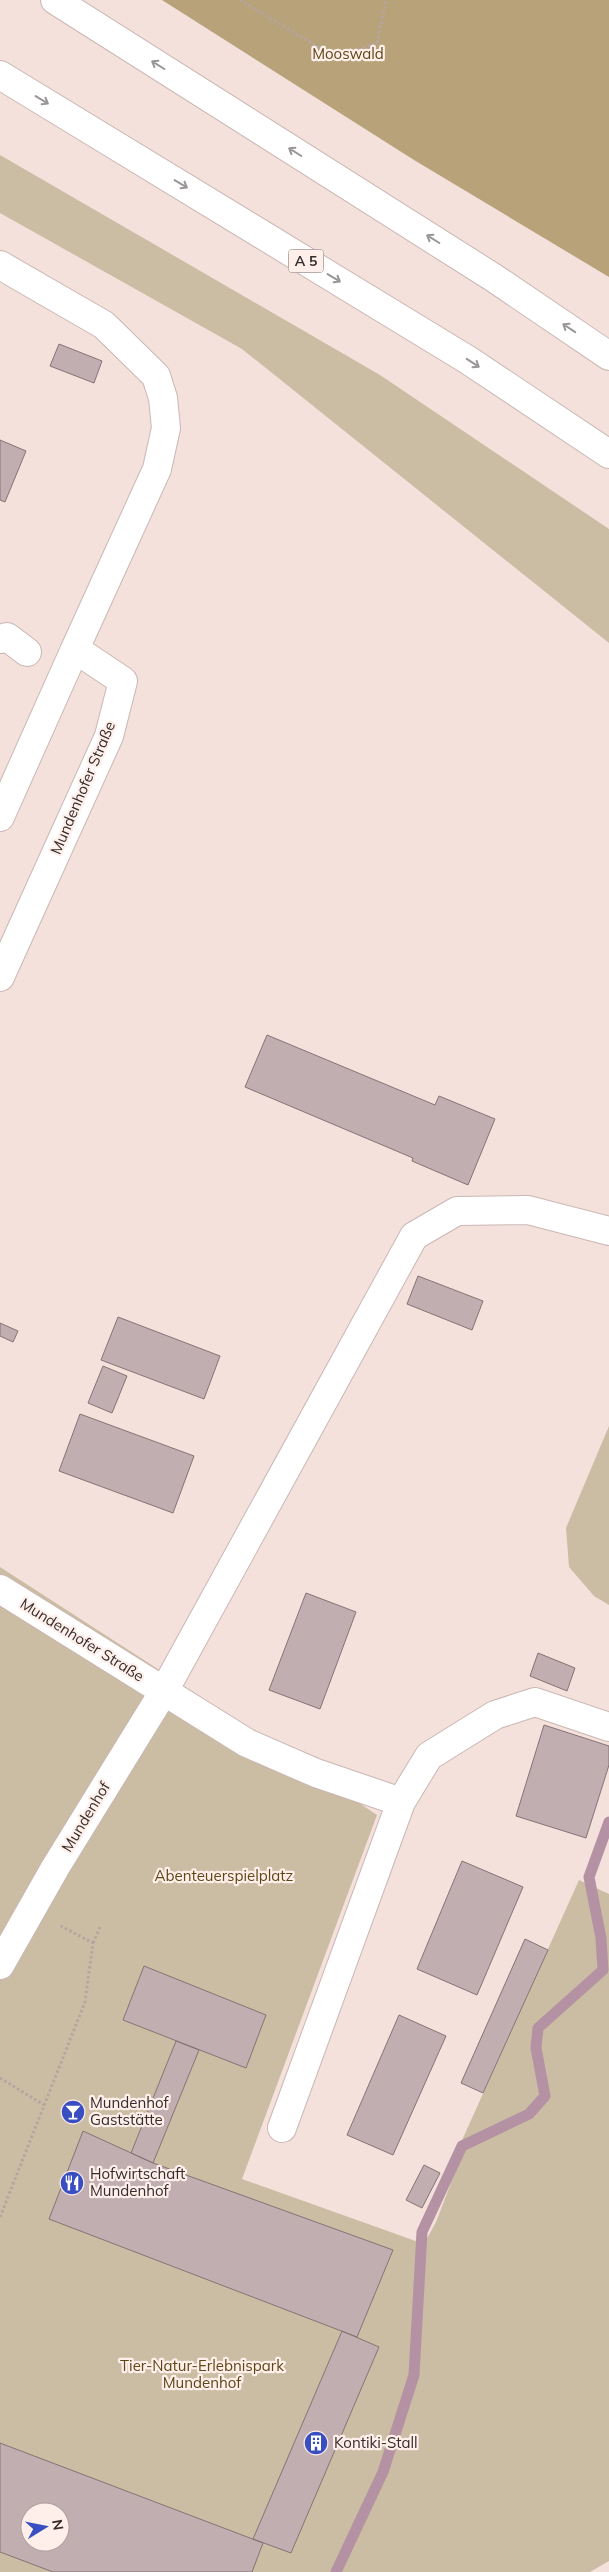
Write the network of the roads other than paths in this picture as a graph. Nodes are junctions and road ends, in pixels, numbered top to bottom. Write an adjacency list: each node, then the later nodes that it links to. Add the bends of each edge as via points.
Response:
1 (55, 0): 4 (main road, one-way to 1, via 494,278)
2 (0, 75): 5 (main road, A 5, one-way to 5, via 468,360)
3 (0, 265): 7 (main road, via 104,325 156,376 163,398 166,428 157,469)
4 (609, 356)
5 (609, 454)
6 (0, 639): 8 (main road, via 7,638)
7 (75, 649): 9 (main road); 10 (main road, Mundenhofer Straße, via 123,681 108,736)
8 (27, 652)
9 (0, 818)
10 (0, 977)
11 (609, 1231): 13 (main road, Mundenhof, via 528,1210 466,1211 457,1212 414,1236)
12 (0, 1589): 13 (main road, Mundenhofer Straße)
13 (164, 1691): 15 (main road, Mundenhofer Straße, via 247,1743 316,1773); 16 (main road, Mundenhof)
14 (609, 1727): 15 (main road, via 535,1702 496,1715 429,1756)
15 (401, 1802): 17 (main road)
16 (4, 1950)
17 (282, 2128)

